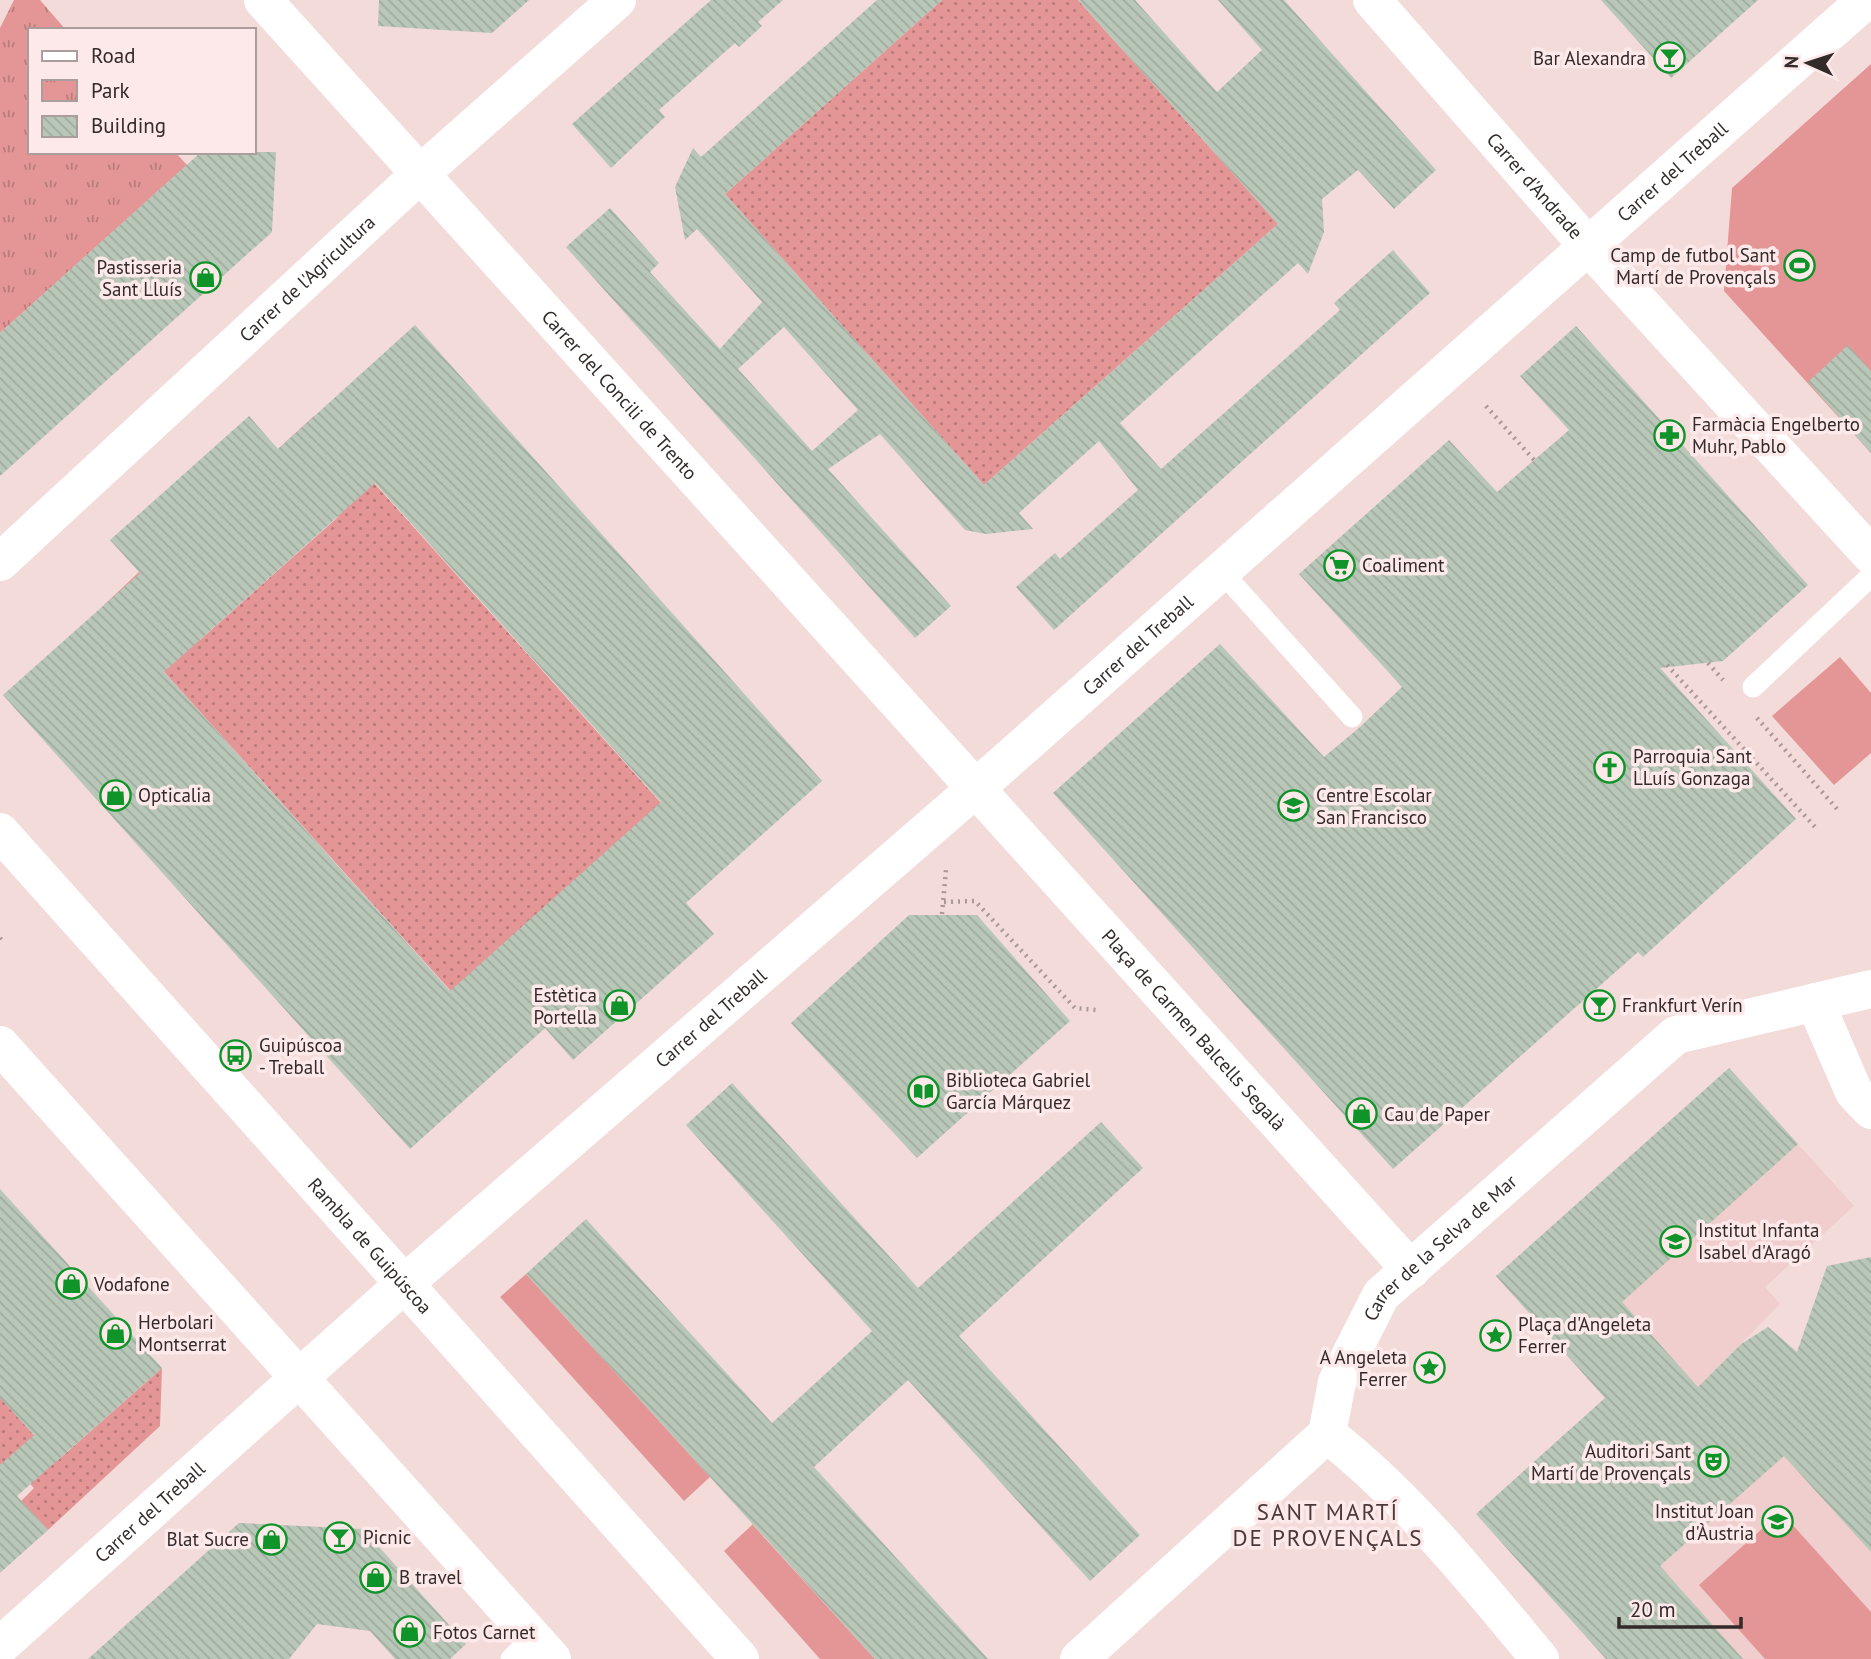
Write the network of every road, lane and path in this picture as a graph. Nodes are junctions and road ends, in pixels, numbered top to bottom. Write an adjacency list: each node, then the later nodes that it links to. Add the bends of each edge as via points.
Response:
1 (263, 0): 5 (street, Carrer del Concili de Trento)
2 (617, 0): 5 (street, Carrer de l'Agricultura)
3 (1372, 0): 6 (street, Carrer d'Andrade)
4 (1866, 0): 6 (street, Carrer del Treball)
5 (419, 175): 10 (street, Carrer de l'Agricultura); 19 (street, Carrer del Concili de Trento)
6 (1588, 246): 9 (street, Carrer d'Andrade); 11 (street, Carrer del Treball)
7 (1486, 406): 8 (path)
8 (1534, 460)
9 (1871, 555)
10 (0, 562)
11 (1221, 571): 18 (lane); 19 (street, Carrer del Treball)
12 (1871, 576): 16 (lane)
13 (1707, 663): 15 (path)
14 (1667, 665): 21 (path)
15 (1726, 683)
16 (1753, 687)
17 (1752, 713): 20 (path)
18 (1352, 717)
19 (975, 789): 31 (street, Plaça de Carmen Balcells Segalà); 32 (street, Carrer del Treball)
20 (1837, 809)
21 (1816, 828)
22 (0, 832): 32 (street, Rambla de Guipúscoa)
23 (946, 878): 24 (path)
24 (944, 902): 25 (path); 28 (path, via 975,901 1075,1008)
25 (942, 914)
26 (1871, 989): 27 (street, Carrer de la Selva de Mar)
27 (1815, 1002): 30 (street, via 1854,1092); 31 (street, Carrer de la Selva de Mar, via 1676,1035)
28 (1097, 1010)
29 (0, 1045): 33 (street)
30 (1871, 1110)
31 (1411, 1270): 34 (street, Carrer de la Selva de Mar, via 1381,1295 1336,1382)
32 (404, 1284): 33 (street, Carrer del Treball); 37 (street, Rambla de Guipúscoa)
33 (299, 1378): 35 (street, Carrer del Treball); 36 (street)
34 (1327, 1434): 38 (street); 39 (street, via 1441,1543)
35 (0, 1646)
36 (532, 1652)
37 (740, 1659)
38 (1079, 1659)
39 (1540, 1659)

